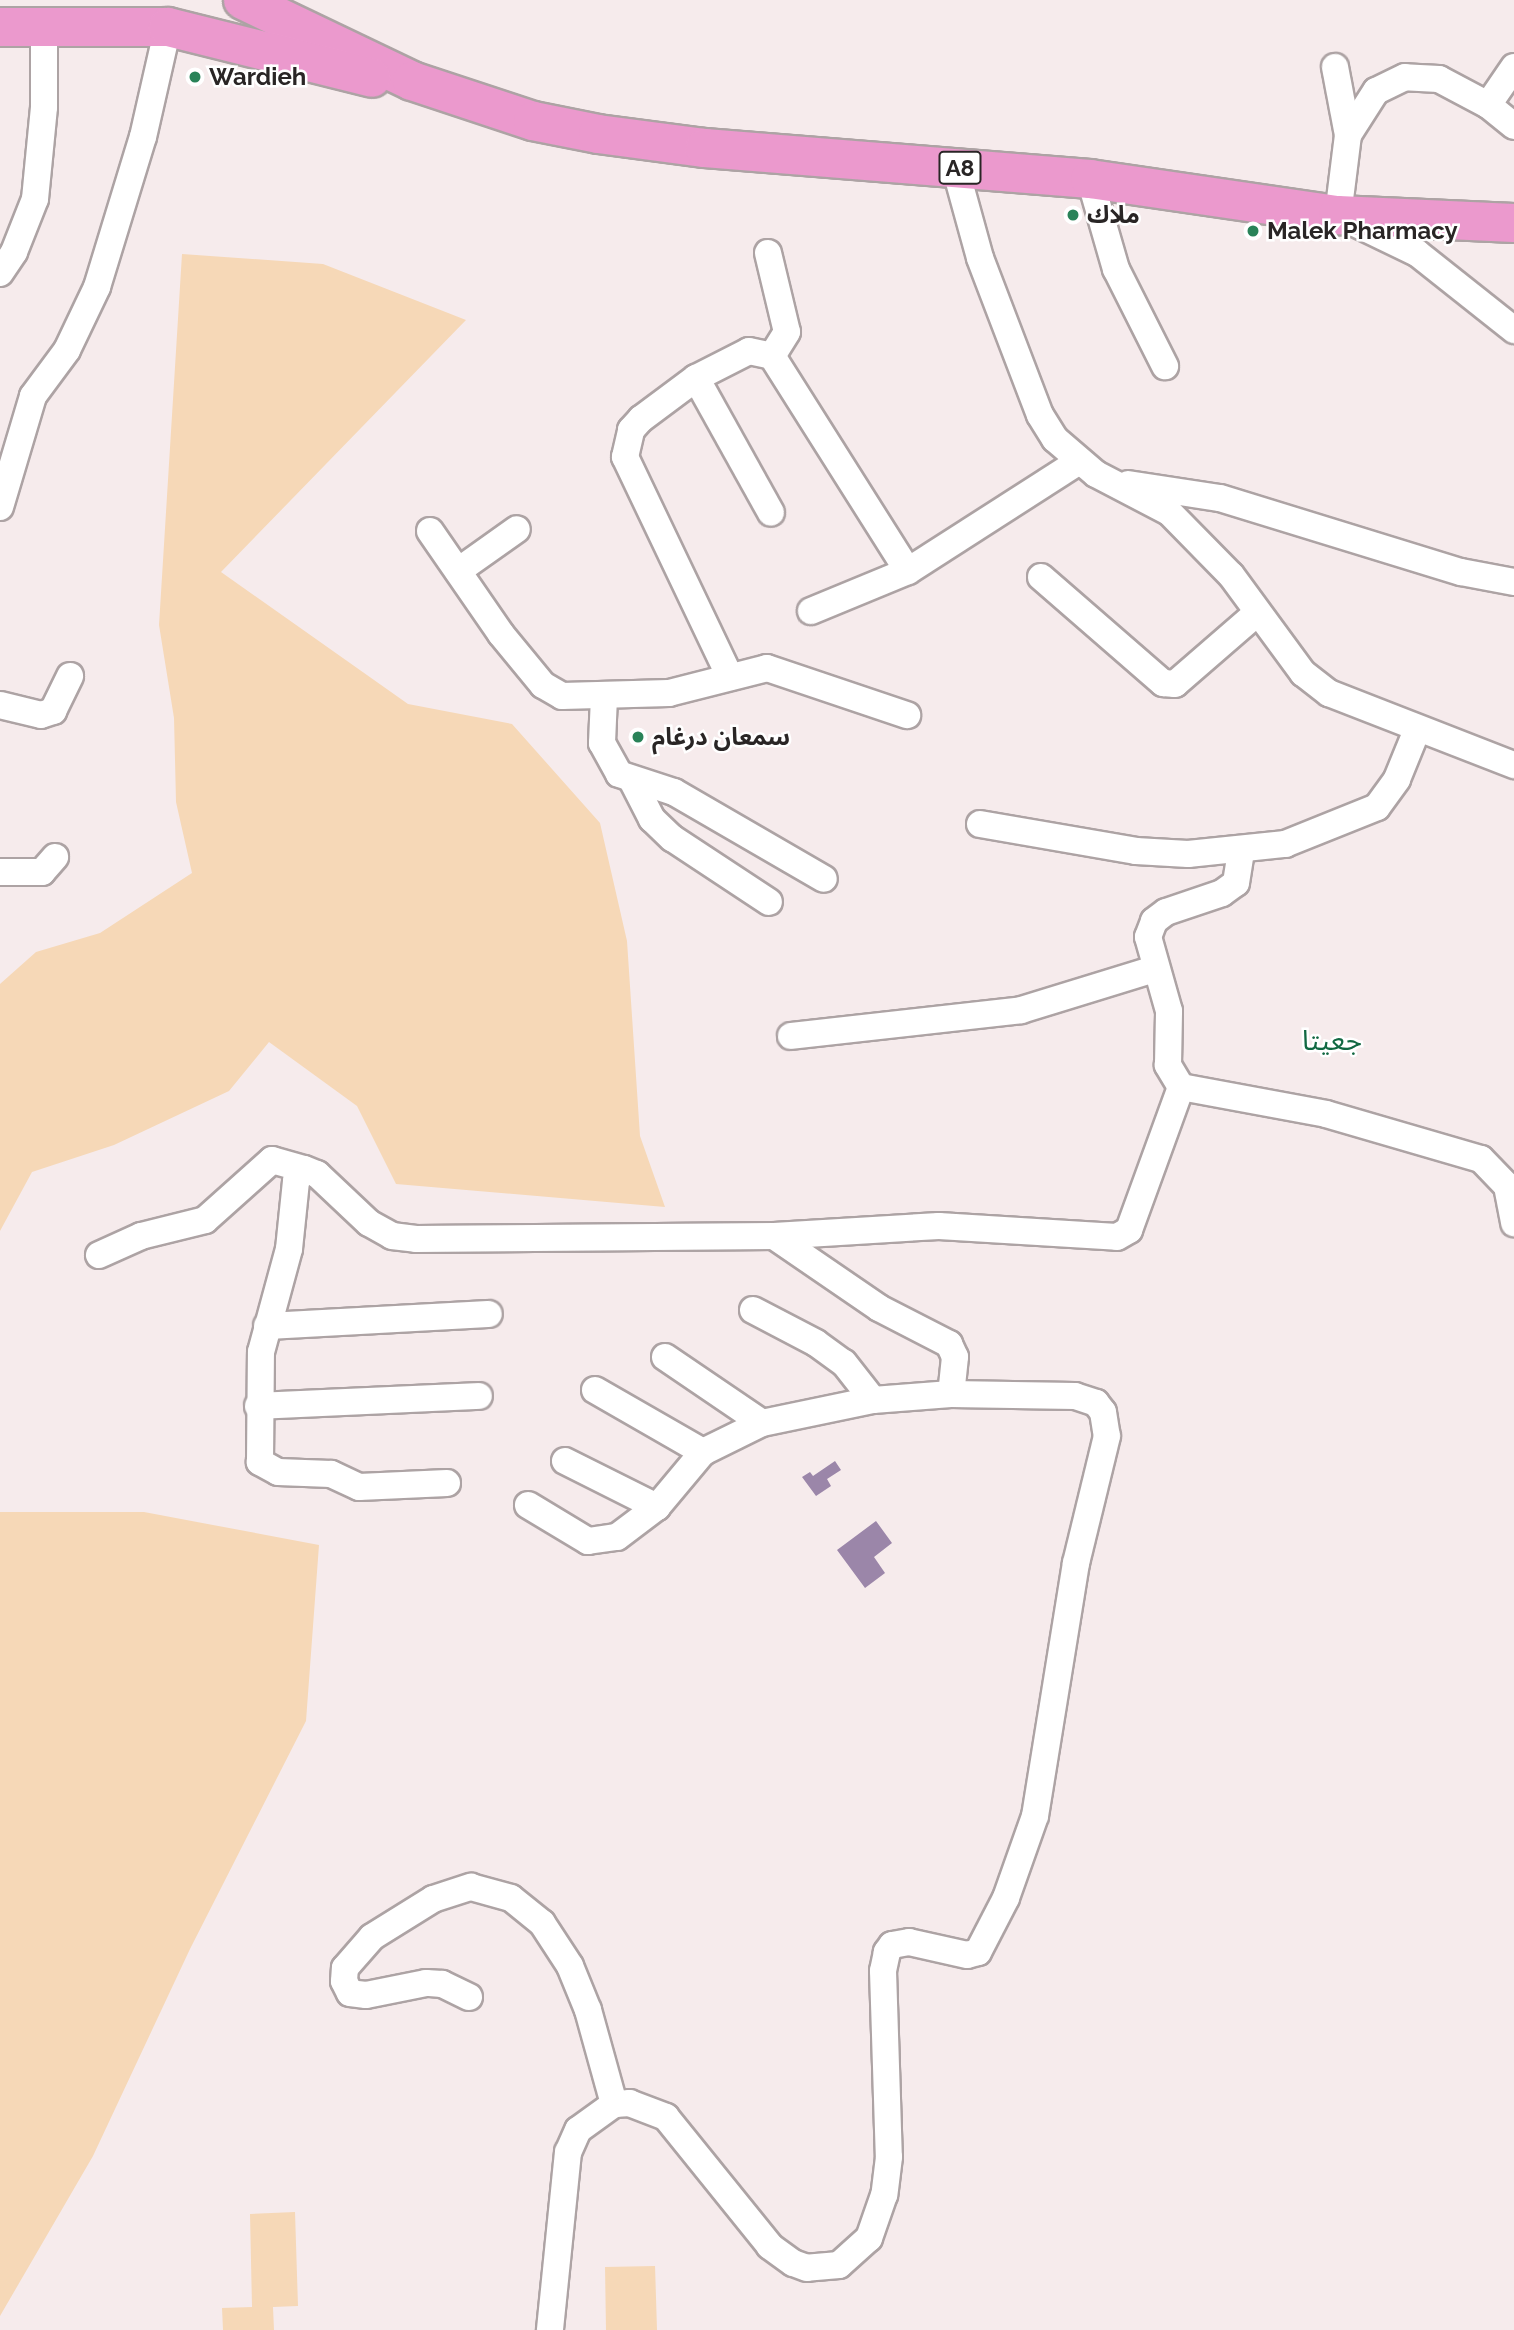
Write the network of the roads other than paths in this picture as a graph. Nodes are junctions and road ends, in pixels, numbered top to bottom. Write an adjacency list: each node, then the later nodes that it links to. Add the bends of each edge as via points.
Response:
1 (242, 0): 2 (highway, A8); 5 (highway, via 214,16)
2 (288, 13): 8 (highway, A8)
3 (44, 23): 4 (highway); 5 (highway); 17 (street, via 44,107 35,199 14,252)
4 (0, 27)
5 (168, 27): 8 (highway, A8, via 359,78); 24 (street, via 143,137 102,274 67,350 33,396)
6 (1335, 67): 11 (street)
7 (1514, 67): 9 (street)
8 (412, 81): 12 (highway, A8, via 533,121 598,134 705,148)
9 (1488, 105): 10 (street); 11 (street, via 1439,79 1405,77 1376,91)
10 (1514, 126)
11 (1348, 135): 14 (street)
12 (954, 167): 13 (highway, A8); 22 (street, via 980,258 1040,415)
13 (1090, 179): 14 (highway, A8); 20 (street, via 1116,269)
14 (1338, 215): 15 (highway, A8); 18 (street, via 1417,253)
15 (1514, 223)
16 (768, 253): 19 (street, via 787,332)
17 (0, 273)
18 (1514, 330)
19 (772, 356): 21 (street, via 749,351); 29 (street)
20 (1165, 366)
21 (696, 379): 25 (street); 35 (street, via 636,424 625,457)
22 (1078, 462): 23 (street); 29 (street)
23 (1123, 484): 31 (street, via 1220,498 1461,572); 33 (street, via 1169,512 1188,530 1231,575)
24 (0, 507)
25 (771, 513)
26 (517, 529): 28 (street)
27 (430, 531): 28 (street)
28 (458, 571): 36 (street, via 543,685 573,698)
29 (908, 572): 32 (street)
30 (1041, 577): 33 (street, via 1163,683 1175,684)
31 (1514, 582)
32 (811, 611)
33 (1257, 613): 39 (street, via 1303,673 1328,693)
34 (70, 676): 37 (street, via 53,711 41,715)
35 (730, 677): 36 (street, via 669,693); 38 (street, via 766,668)
36 (604, 697): 41 (street, via 605,753 618,774)
37 (0, 705)
38 (907, 715)
39 (1417, 730): 40 (street); 43 (street, via 1397,779 1377,807 1285,844)
40 (1514, 765)
41 (632, 780): 46 (street, via 674,792); 47 (street, via 652,819 672,838)
42 (980, 824): 43 (street, via 1136,851)
43 (1241, 851): 48 (street, via 1236,883 1154,921 1148,937)
44 (55, 857): 45 (street, via 42,872)
45 (0, 872)
46 (824, 879)
47 (769, 902)
48 (1154, 969): 49 (street, via 1021,1010); 50 (street, via 1169,1011 1168,1065)
49 (791, 1036)
50 (1181, 1087): 52 (street, via 1326,1114 1481,1159 1507,1185); 53 (street, via 1129,1230 1117,1237 939,1226)
51 (304, 1169): 53 (street, via 317,1174 369,1223 404,1238); 54 (street, via 272,1160 205,1220 141,1236); 57 (street, via 296,1181 289,1249)
52 (1514, 1223)
53 (774, 1236): 60 (street, via 879,1308 949,1344 955,1356)
54 (99, 1255)
55 (754, 1310): 62 (street, via 844,1363)
56 (489, 1314): 57 (street)
57 (267, 1326): 63 (street)
58 (664, 1356): 64 (street)
59 (595, 1390): 65 (street)
60 (951, 1394): 62 (street); 71 (street, via 1088,1400 1103,1412 1107,1436 1071,1589 1035,1815 1006,1898 978,1952 967,1955 909,1942 892,1945 887,1952 883,1970 890,2157 884,2196 869,2238 839,2265 807,2268 793,2263 770,2246 666,2117 630,2103)
61 (479, 1396): 63 (street)
62 (873, 1400): 64 (street)
63 (258, 1406): 67 (street, via 258,1452 268,1468 331,1474 359,1487)
64 (762, 1423): 65 (street)
65 (703, 1452): 69 (street)
66 (565, 1461): 69 (street)
67 (447, 1483)
68 (528, 1506): 69 (street, via 588,1541 601,1542 629,1531)
69 (657, 1507)
70 (469, 1997): 71 (street, via 442,1984 426,1983 366,1995 350,1993 344,1981 345,1968 381,1930 443,1895 471,1887 512,1898 542,1923 570,1966 588,2010)
71 (614, 2104): 72 (street, via 578,2130 568,2152)
72 (550, 2330)

